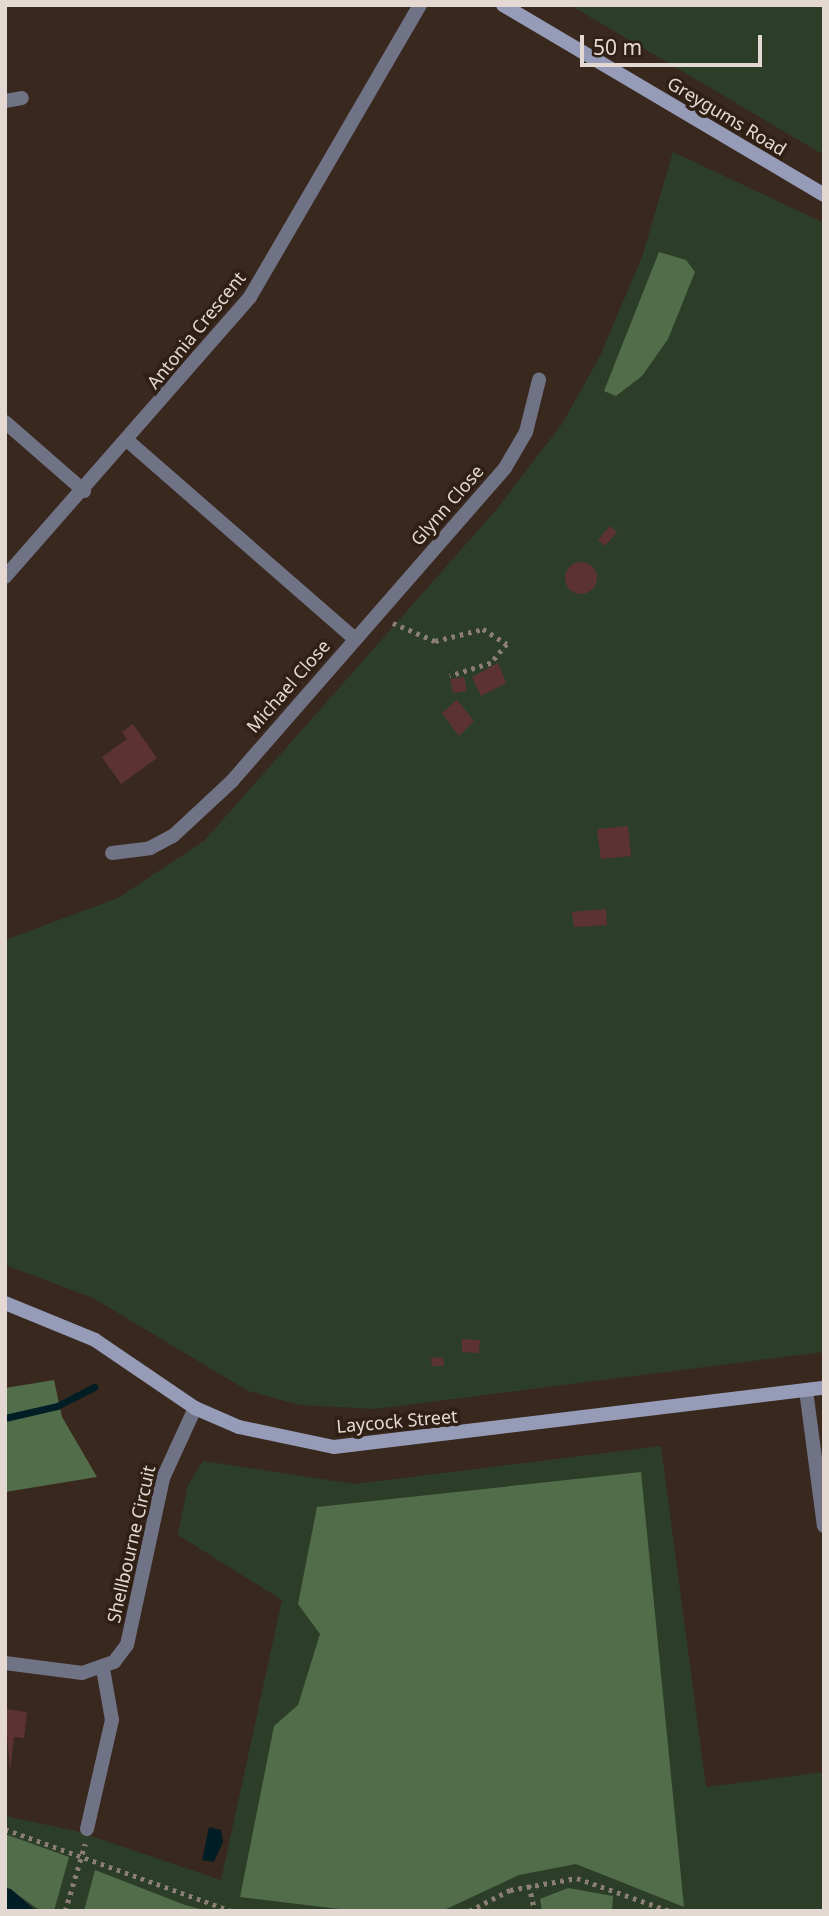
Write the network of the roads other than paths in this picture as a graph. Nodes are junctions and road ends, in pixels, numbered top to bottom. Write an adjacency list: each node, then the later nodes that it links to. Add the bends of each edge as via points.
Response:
1 (420, 5): 8 (street, Antonia Crescent, via 250,297)
2 (502, 5): 5 (street, Greygums Road)
3 (22, 98): 4 (street)
4 (5, 101)
5 (824, 195)
6 (539, 380): 11 (street, Glynn Close, via 512,458)
7 (5, 422): 9 (street)
8 (128, 441): 9 (street, Antonia Crescent); 11 (street, Michael Close)
9 (84, 491): 10 (street, Antonia Crescent)
10 (5, 577)
11 (355, 639): 12 (street, Michael Close, via 201,813 150,848)
12 (112, 853)
13 (5, 1303): 16 (street, Laycock Street, via 95,1340)
14 (824, 1388): 15 (street, Laycock Street)
15 (806, 1390): 16 (street, Laycock Street, via 334,1447 285,1440); 17 (street)
16 (195, 1408): 19 (street, Shellbourne Circuit, via 163,1478 127,1645)
17 (824, 1526)
18 (5, 1663): 19 (street, via 82,1673)
19 (103, 1669): 20 (street, via 112,1720)
20 (87, 1829)

